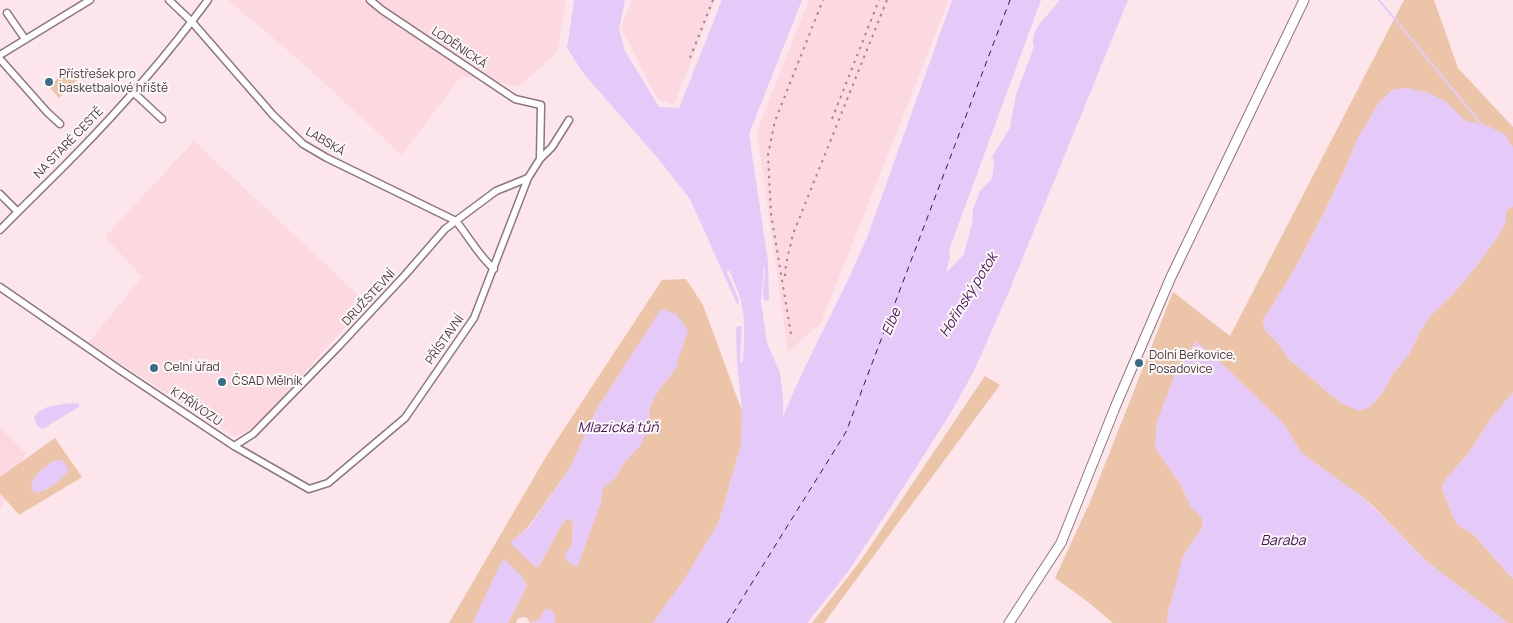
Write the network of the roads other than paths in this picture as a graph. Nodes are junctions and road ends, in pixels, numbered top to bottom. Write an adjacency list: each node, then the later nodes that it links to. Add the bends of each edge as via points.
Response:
1 (90, 0): 8 (street)
2 (170, 0): 7 (street, LABSKÁ)
3 (208, 0): 7 (street, NA STARÉ CESTĚ)
4 (370, 0): 15 (street, LODĚNICKÁ, via 515,99 541,105)
5 (1304, 0): 25 (street, via 1171,277 1061,543)
6 (7, 13): 8 (street)
7 (192, 22): 11 (street, NA STARÉ CESTĚ); 19 (street, LABSKÁ, via 273,115 303,144)
8 (26, 39): 9 (street)
9 (0, 55)
10 (0, 59): 14 (street)
11 (133, 92): 12 (street); 18 (street, NA STARÉ CESTĚ)
12 (162, 119)
13 (569, 120): 15 (street, PŘÍSTAVNÍ)
14 (60, 124)
15 (540, 159): 16 (street, PŘÍSTAVNÍ)
16 (528, 178): 19 (street, DRUŽSTEVNÍ, via 496,192); 21 (street, PŘÍSTAVNÍ)
17 (0, 194): 18 (street)
18 (18, 212): 20 (street, NA STARÉ CESTĚ)
19 (456, 221): 21 (street, LABSKÁ); 23 (street, DRUŽSTEVNÍ, via 253,434)
20 (0, 230)
21 (494, 269): 24 (street, PŘÍSTAVNÍ, via 474,318 405,418 328,483)
22 (0, 287): 23 (street, K PŘÍVOZU)
23 (234, 446): 24 (street, K PŘÍVOZU)
24 (309, 489)
25 (1009, 623)

